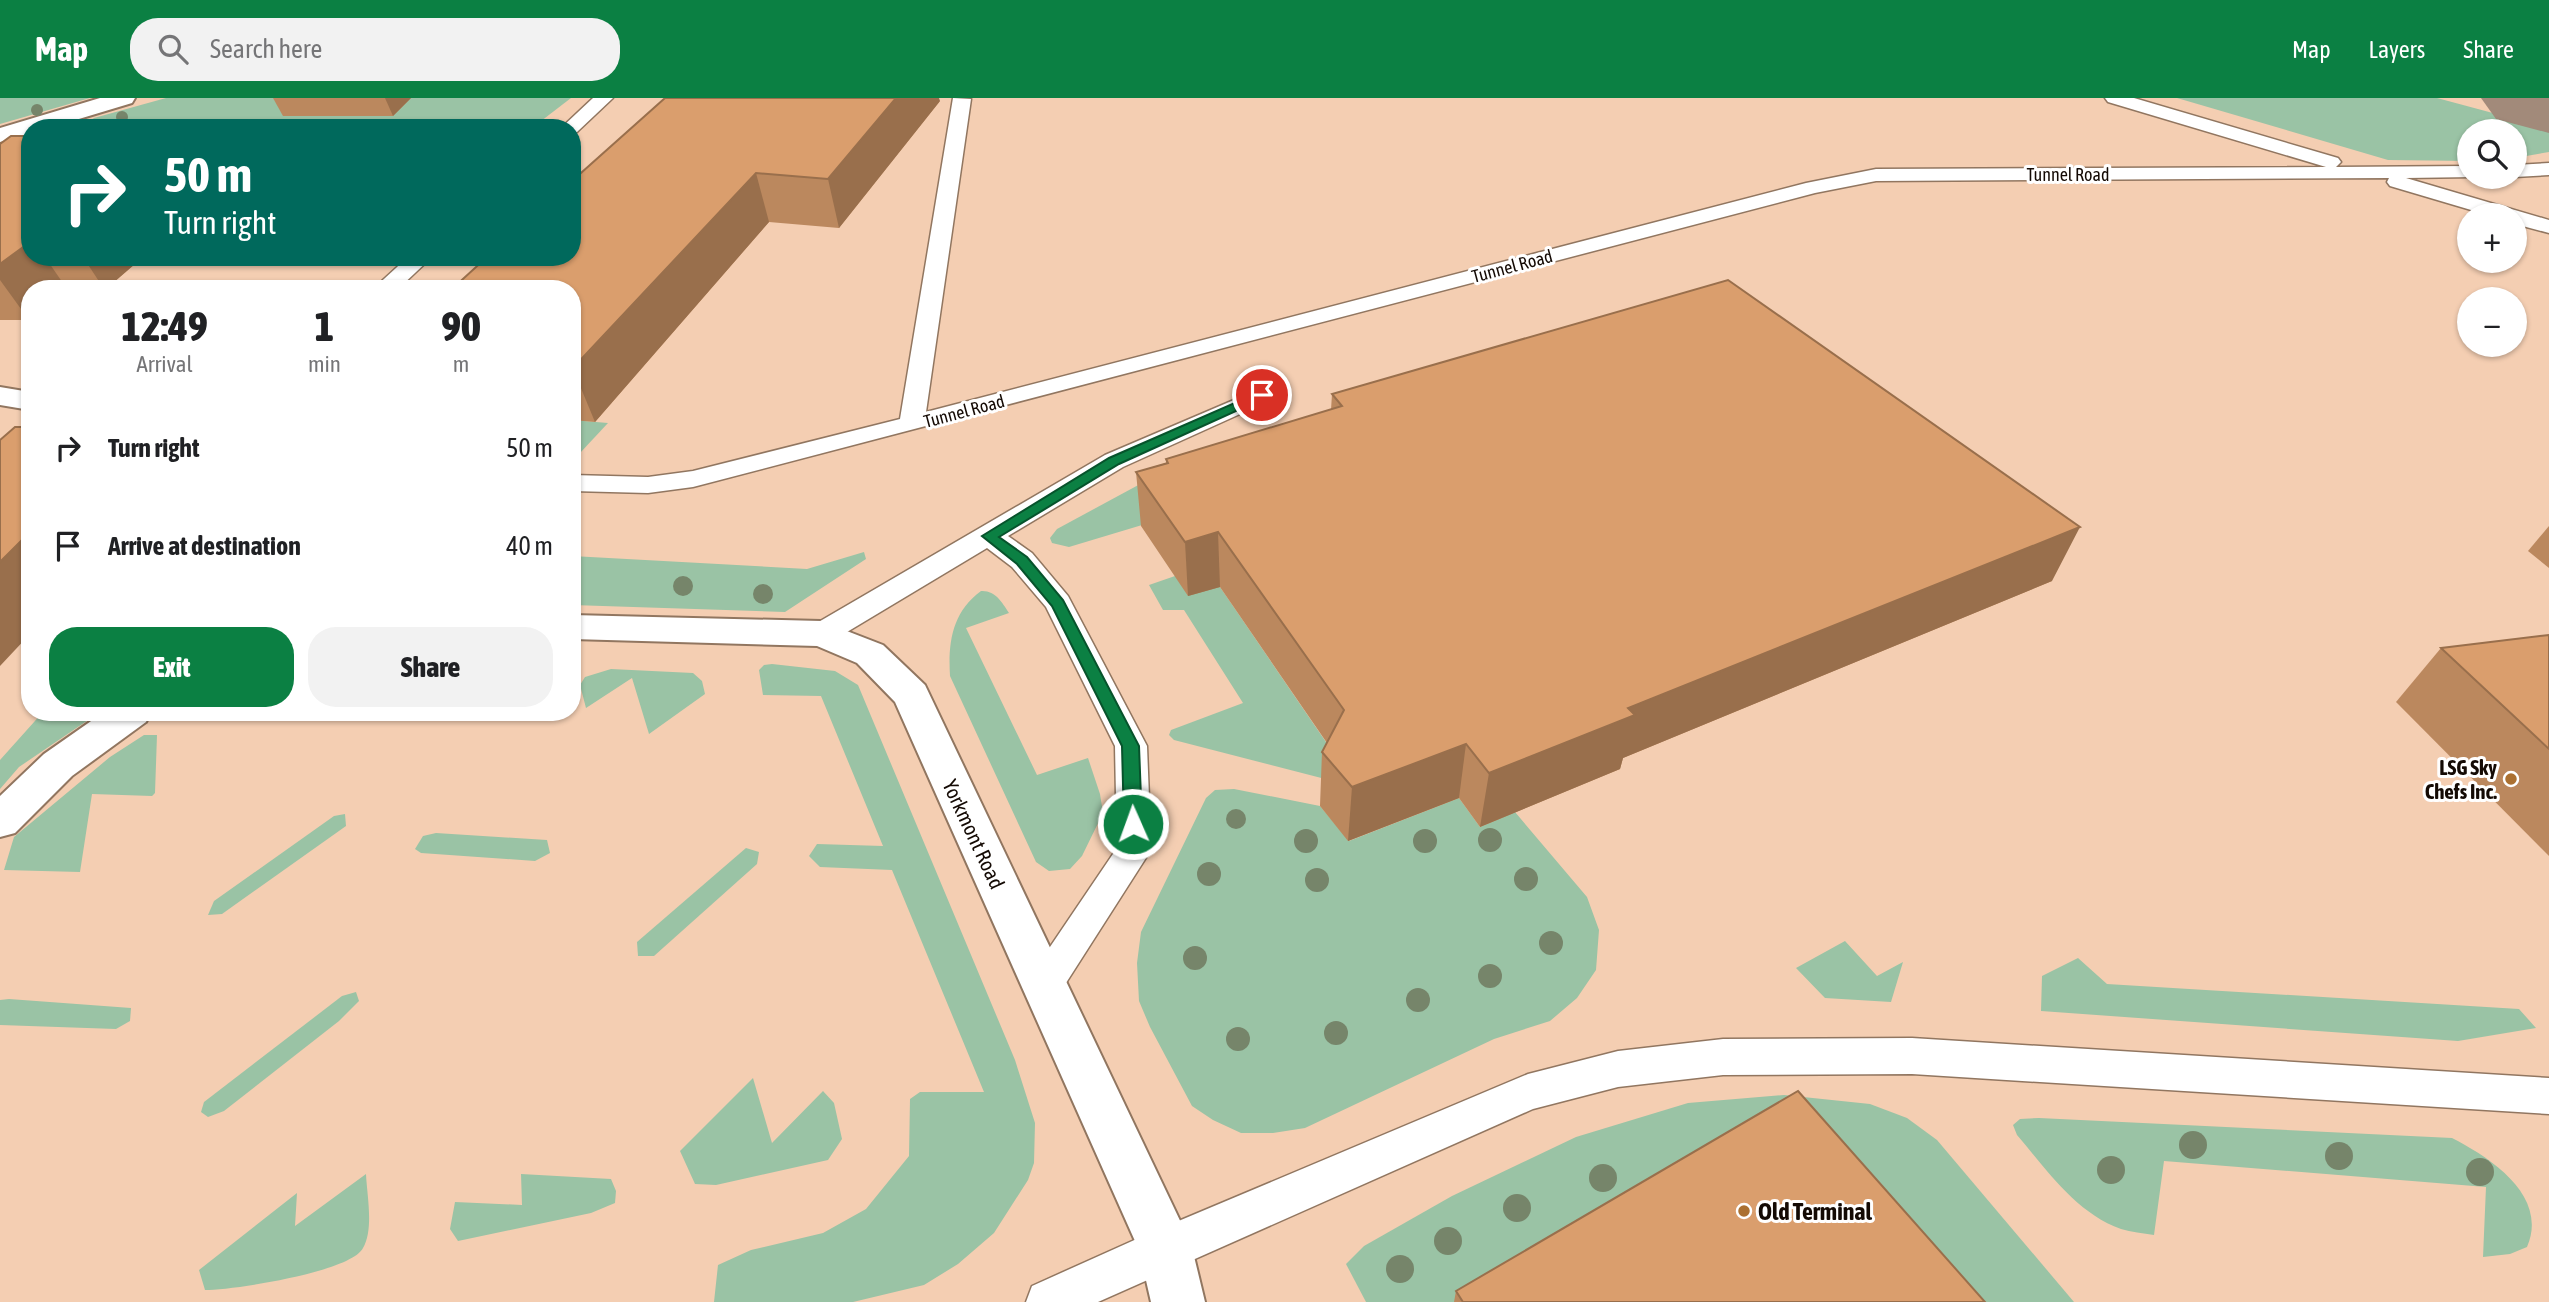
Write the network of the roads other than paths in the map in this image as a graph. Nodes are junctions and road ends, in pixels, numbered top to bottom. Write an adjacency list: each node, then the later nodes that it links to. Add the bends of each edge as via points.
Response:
1 (124, 98): 5 (street)
2 (604, 98): 6 (lane)
3 (2114, 98): 12 (lane)
4 (962, 99): 21 (lane)
5 (54, 119)
6 (580, 119)
7 (21, 129): 8 (street)
8 (0, 135)
9 (2549, 169): 10 (lane)
10 (2527, 170)
11 (2457, 172): 12 (lane, Tunnel Road)
12 (2366, 173): 13 (lane); 21 (lane, Tunnel Road, via 1876,175 1813,187)
13 (2468, 203)
14 (2527, 220): 15 (lane)
15 (2549, 227)
16 (411, 266): 17 (lane)
17 (394, 280)
18 (1262, 395): 23 (lane, via 1114,461)
19 (0, 396): 20 (street)
20 (21, 400)
21 (912, 424): 22 (lane, Tunnel Road, via 693,479 648,485)
22 (581, 483)
23 (989, 536): 25 (lane); 28 (lane, via 1022,561 1058,604 1131,746 1134,850)
24 (581, 627): 25 (street, Yorkmont Road)
25 (821, 634): 28 (street, Yorkmont Road, via 870,654 911,695)
26 (119, 721): 27 (street, via 58,765)
27 (0, 821)
28 (1044, 986): 30 (street, Yorkmont Road)
29 (2549, 1096): 30 (lane, via 1912,1056 1723,1057 1618,1069 1528,1092)
30 (1165, 1248): 31 (lane); 32 (street, Yorkmont Road)
31 (1048, 1302)
32 (1178, 1302)

